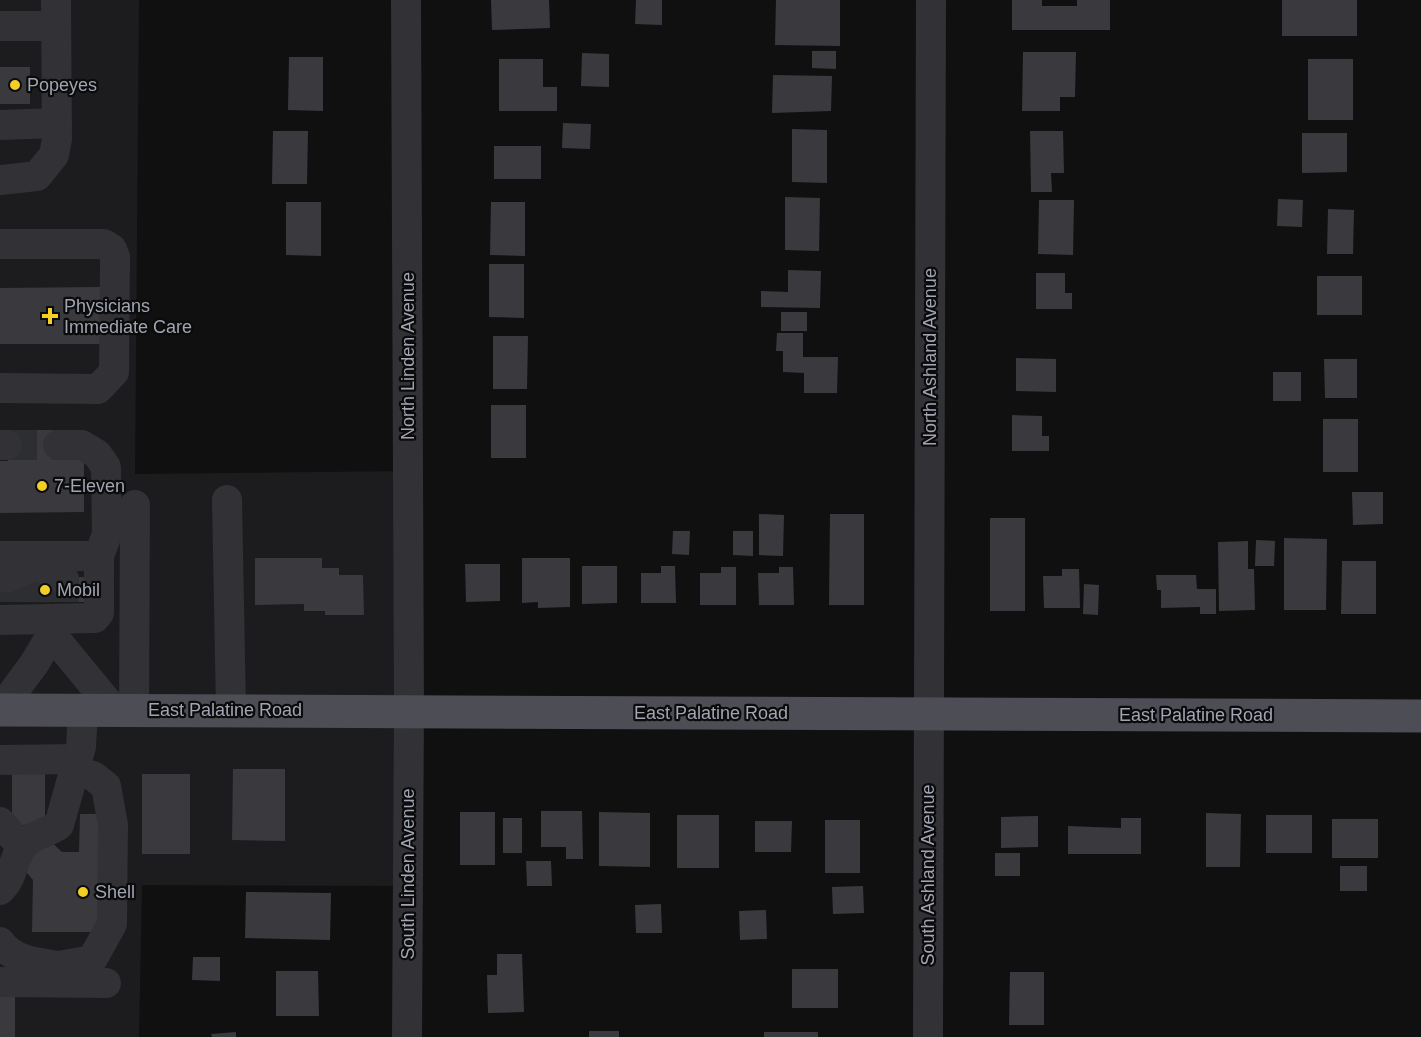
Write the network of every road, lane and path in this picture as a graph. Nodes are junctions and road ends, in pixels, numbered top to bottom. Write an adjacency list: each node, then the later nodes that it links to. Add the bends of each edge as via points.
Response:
1 (406, 0): 18 (street, North Linden Avenue)
2 (931, 0): 19 (street, North Ashland Avenue)
3 (56, 13): 4 (street); 5 (street)
4 (0, 26)
5 (57, 123): 6 (street); 7 (street, via 54,155 38,176)
6 (0, 125)
7 (0, 180)
8 (0, 244): 9 (street, via 104,244 115,257 114,372 98,389)
9 (0, 388)
10 (58, 445): 13 (street, via 82,445 97,454 106,467 107,534)
11 (227, 500): 17 (street)
12 (135, 505): 16 (street)
13 (99, 556): 14 (street); 14 (street, via 99,613 88,620)
14 (33, 595): 15 (street, via 34,664); 16 (street, via 69,657)
15 (0, 710): 16 (main road, East Palatine Road)
16 (110, 710): 17 (main road, East Palatine Road); 22 (street, via 81,747)
17 (231, 710): 18 (main road, East Palatine Road)
18 (409, 711): 19 (main road, East Palatine Road); 30 (street, South Linden Avenue)
19 (929, 714): 20 (main road, East Palatine Road); 31 (street, South Ashland Avenue)
20 (1421, 716)
21 (0, 760): 22 (street)
22 (74, 765): 24 (street, via 59,825 32,838); 27 (street, via 106,786 113,825 112,924 92,960)
23 (0, 822): 24 (street)
24 (22, 848): 25 (street, via 9,882)
25 (0, 890)
26 (0, 942): 27 (street, via 28,962)
27 (59, 974): 28 (street); 29 (street)
28 (0, 982)
29 (106, 983)
30 (407, 1037)
31 (928, 1037)

